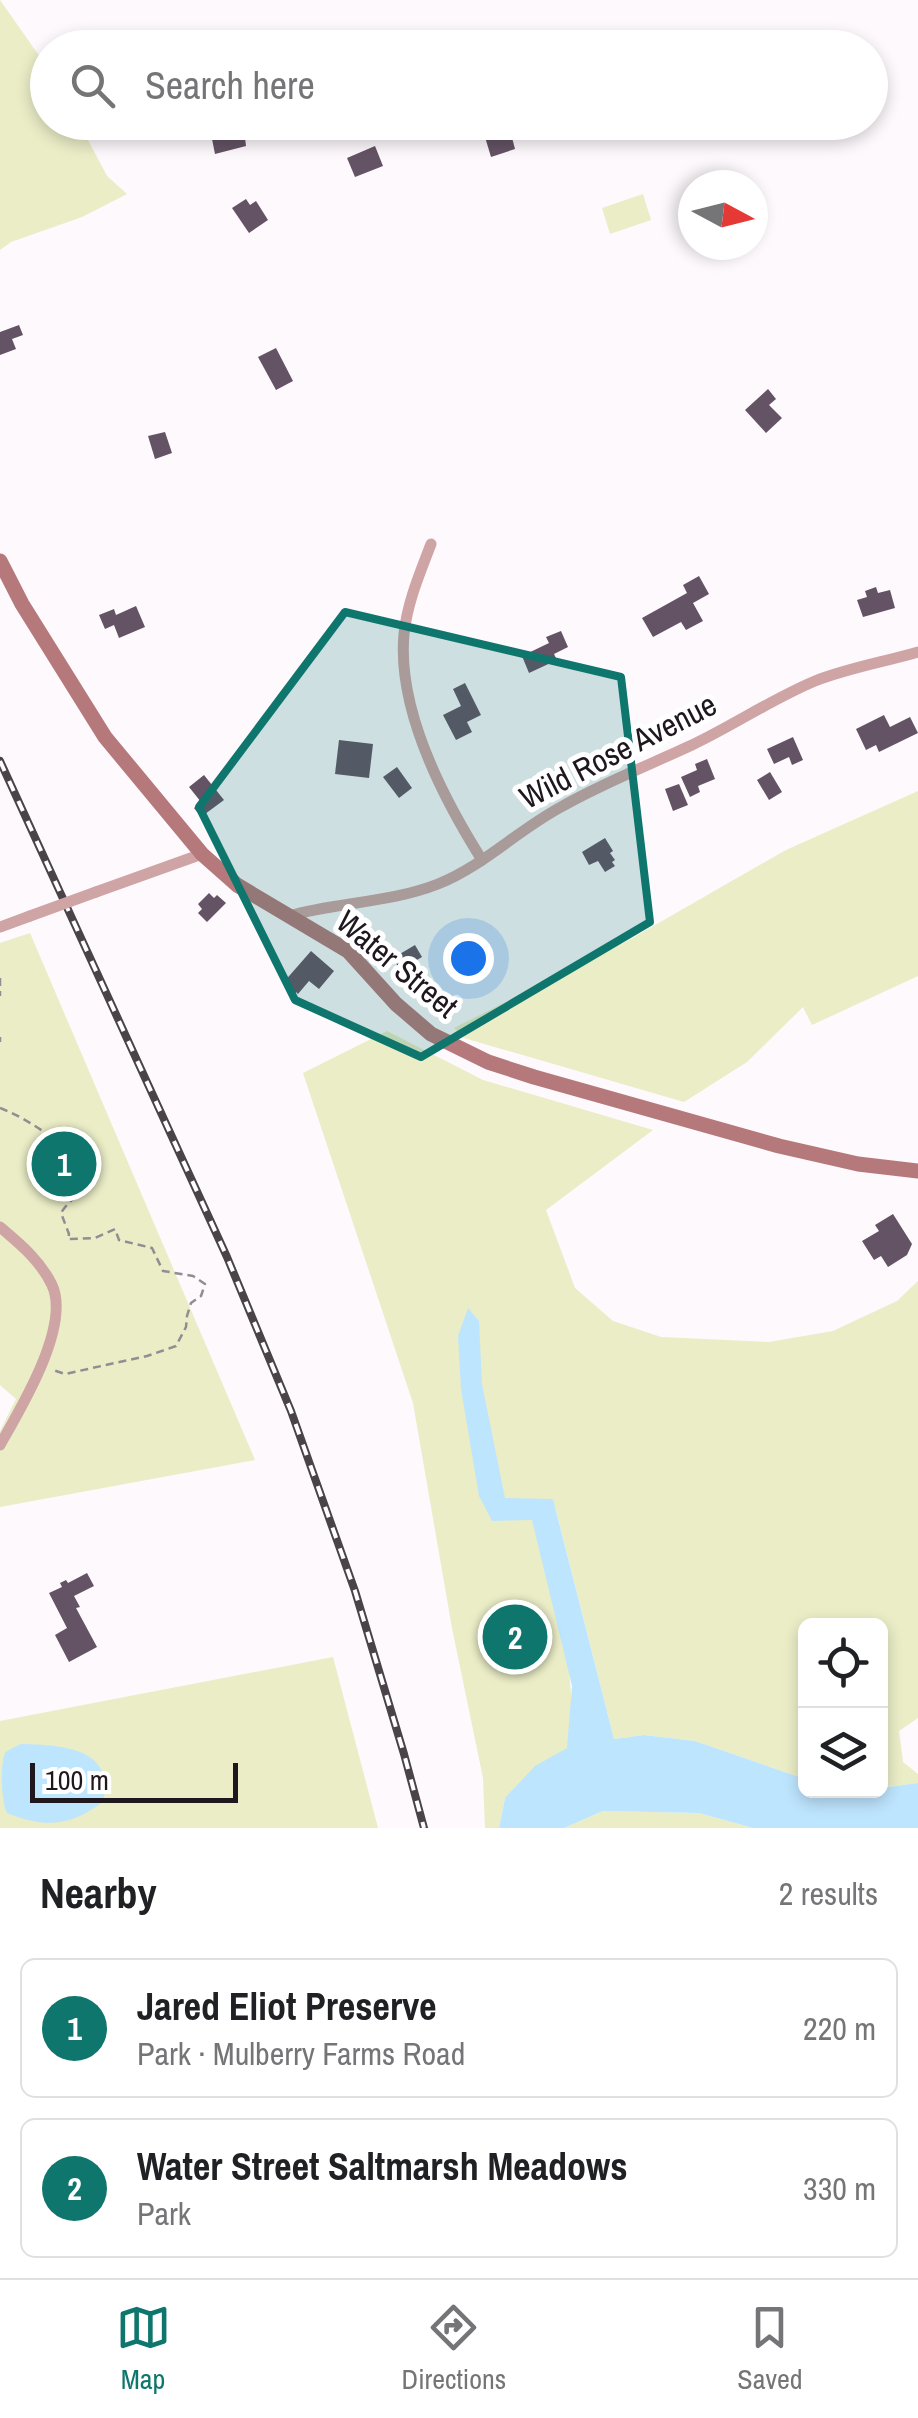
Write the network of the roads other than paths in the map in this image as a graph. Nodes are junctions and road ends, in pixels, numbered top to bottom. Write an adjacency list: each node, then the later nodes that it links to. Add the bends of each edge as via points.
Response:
1 (430, 544): 5 (street, via 404,635 408,695 434,768)
2 (0, 561): 4 (main road, Water Street, via 105,737)
3 (918, 652): 5 (street, Wild Rose Avenue, via 792,692 564,805)
4 (202, 854): 6 (main road, Water Street); 7 (street, bridge)
5 (482, 860): 6 (street, Wild Rose Avenue, via 416,891)
6 (288, 916): 8 (main road, Water Street, via 348,951 432,1034 488,1062 779,1146)
7 (0, 927)
8 (918, 1171)
9 (0, 1226): 10 (street, via 33,1255 54,1288 54,1328 41,1366)
10 (0, 1445)

